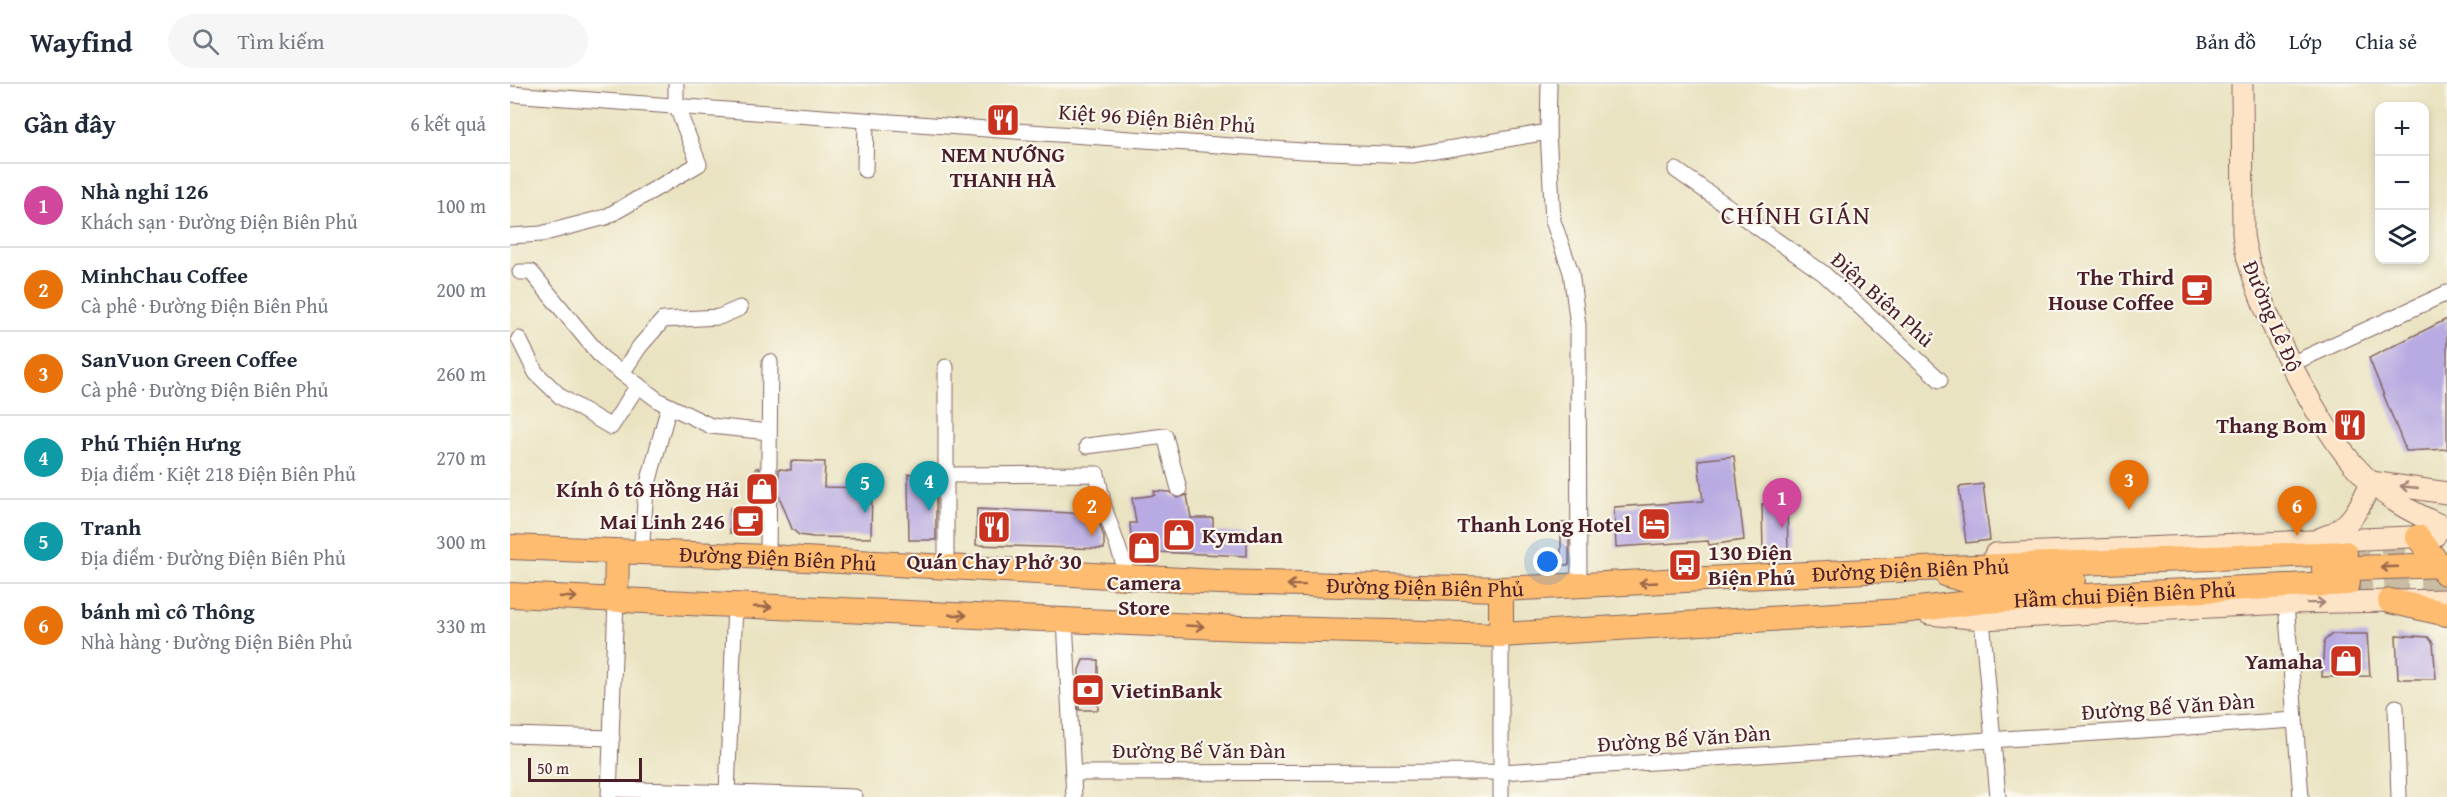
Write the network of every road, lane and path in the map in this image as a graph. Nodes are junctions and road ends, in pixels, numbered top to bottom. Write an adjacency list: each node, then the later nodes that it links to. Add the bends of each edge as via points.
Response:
1 (676, 84): 5 (street)
2 (1549, 84): 7 (street)
3 (2242, 84): 16 (street, Đường Lê Độ, via 2246,258)
4 (510, 94): 5 (street, Kiệt 96 Điện Biên Phủ)
5 (676, 105): 6 (street, Kiệt 96 Điện Biên Phủ); 10 (street, via 699,164 606,217 541,234)
6 (866, 121): 7 (street, Kiệt 96 Điện Biên Phủ, via 1412,155); 8 (street)
7 (1548, 132): 43 (street, via 1553,221 1571,272 1578,324)
8 (865, 170)
9 (1676, 170): 19 (street, Điện Biên Phủ, via 1823,273)
10 (510, 236)
11 (520, 272): 18 (street, via 531,272 602,358)
12 (2447, 293): 16 (street)
13 (740, 308): 18 (street, via 719,317 663,320)
14 (519, 339): 20 (street, via 536,373 561,397 610,427)
15 (770, 362): 22 (street)
16 (2291, 364): 25 (street, Đường Lê Độ, via 2338,445)
17 (946, 367): 24 (street)
18 (622, 373): 20 (street)
19 (1940, 380)
20 (638, 386): 21 (street)
21 (669, 406): 22 (street, via 711,426); 35 (street, via 646,491)
22 (769, 432): 37 (street)
23 (1087, 446): 26 (street, via 1165,436)
24 (946, 475): 38 (street); 41 (street, via 1097,474)
25 (2371, 482): 27 (street, one-way to 25); 28 (street, Đường Lê Độ); 32 (street, via 2360,507 2341,529)
26 (1179, 489)
27 (2447, 493)
28 (2404, 510): 29 (street, Đường Lê Độ); 31 (street, Đường Lê Độ)
29 (2447, 528)
30 (2447, 536): 31 (street, Đường Điện Biên Phủ)
31 (2418, 537): 32 (street, Đường Điện Biên Phủ); 40 (main road)
32 (2308, 542): 39 (street, Đường Điện Biên Phủ, via 1964,556)
33 (510, 547): 34 (main road, Đường Điện Biên Phủ)
34 (617, 552): 35 (main road, Đường Điện Biên Phủ); 46 (main road)
35 (641, 553): 37 (main road, Đường Điện Biên Phủ)
36 (2345, 553): 39 (main road, Hầm chui Điện Biên Phủ)
37 (768, 557): 38 (main road, Đường Điện Biên Phủ)
38 (946, 566): 41 (main road, Đường Điện Biên Phủ)
39 (1928, 568): 40 (main road, one-way to 39, via 1980,584); 43 (main road, Đường Điện Biên Phủ, one-way to 43)
40 (2444, 569)
41 (1128, 576): 44 (main road, Đường Điện Biên Phủ, one-way to 41, via 1271,584)
42 (2348, 583): 51 (main road, Hầm chui Điện Biên Phủ, via 1985,601)
43 (1579, 587): 44 (main road, Đường Điện Biên Phủ)
44 (1501, 589): 55 (main road)
45 (510, 595): 46 (main road, Đường Điện Biên Phủ, one-way to 46)
46 (616, 599): 50 (main road, Đường Điện Biên Phủ); 59 (street)
47 (2447, 600): 48 (street, Đường Điện Biên Phủ)
48 (2390, 601): 49 (street, Đường Điện Biên Phủ, one-way to 48); 52 (main road)
49 (2286, 603): 54 (street, Đường Điện Biên Phủ); 57 (street)
50 (735, 605): 53 (main road, Đường Điện Biên Phủ, one-way to 53); 63 (street)
51 (1902, 611): 54 (street, Đường Điện Biên Phủ); 55 (main road, Đường Điện Biên Phủ)
52 (2447, 614)
53 (1065, 619): 55 (main road, Đường Điện Biên Phủ, one-way to 55, via 1253,629); 62 (street)
54 (1982, 619): 60 (street)
55 (1501, 635): 61 (street)
56 (2396, 707): 70 (street)
57 (2295, 720): 60 (street, Đường Bế Văn Đàn); 69 (street)
58 (510, 735): 59 (street)
59 (612, 738): 64 (street)
60 (1994, 741): 61 (street, Đường Bế Văn Đàn); 68 (street)
61 (1501, 772): 62 (street, Đường Bế Văn Đàn); 67 (street)
62 (1074, 773): 66 (street)
63 (727, 792): 64 (street); 65 (street)
64 (610, 793)
65 (855, 797)
66 (1074, 797)
67 (1501, 797)
68 (1998, 797)
69 (2301, 797)
70 (2399, 797)

